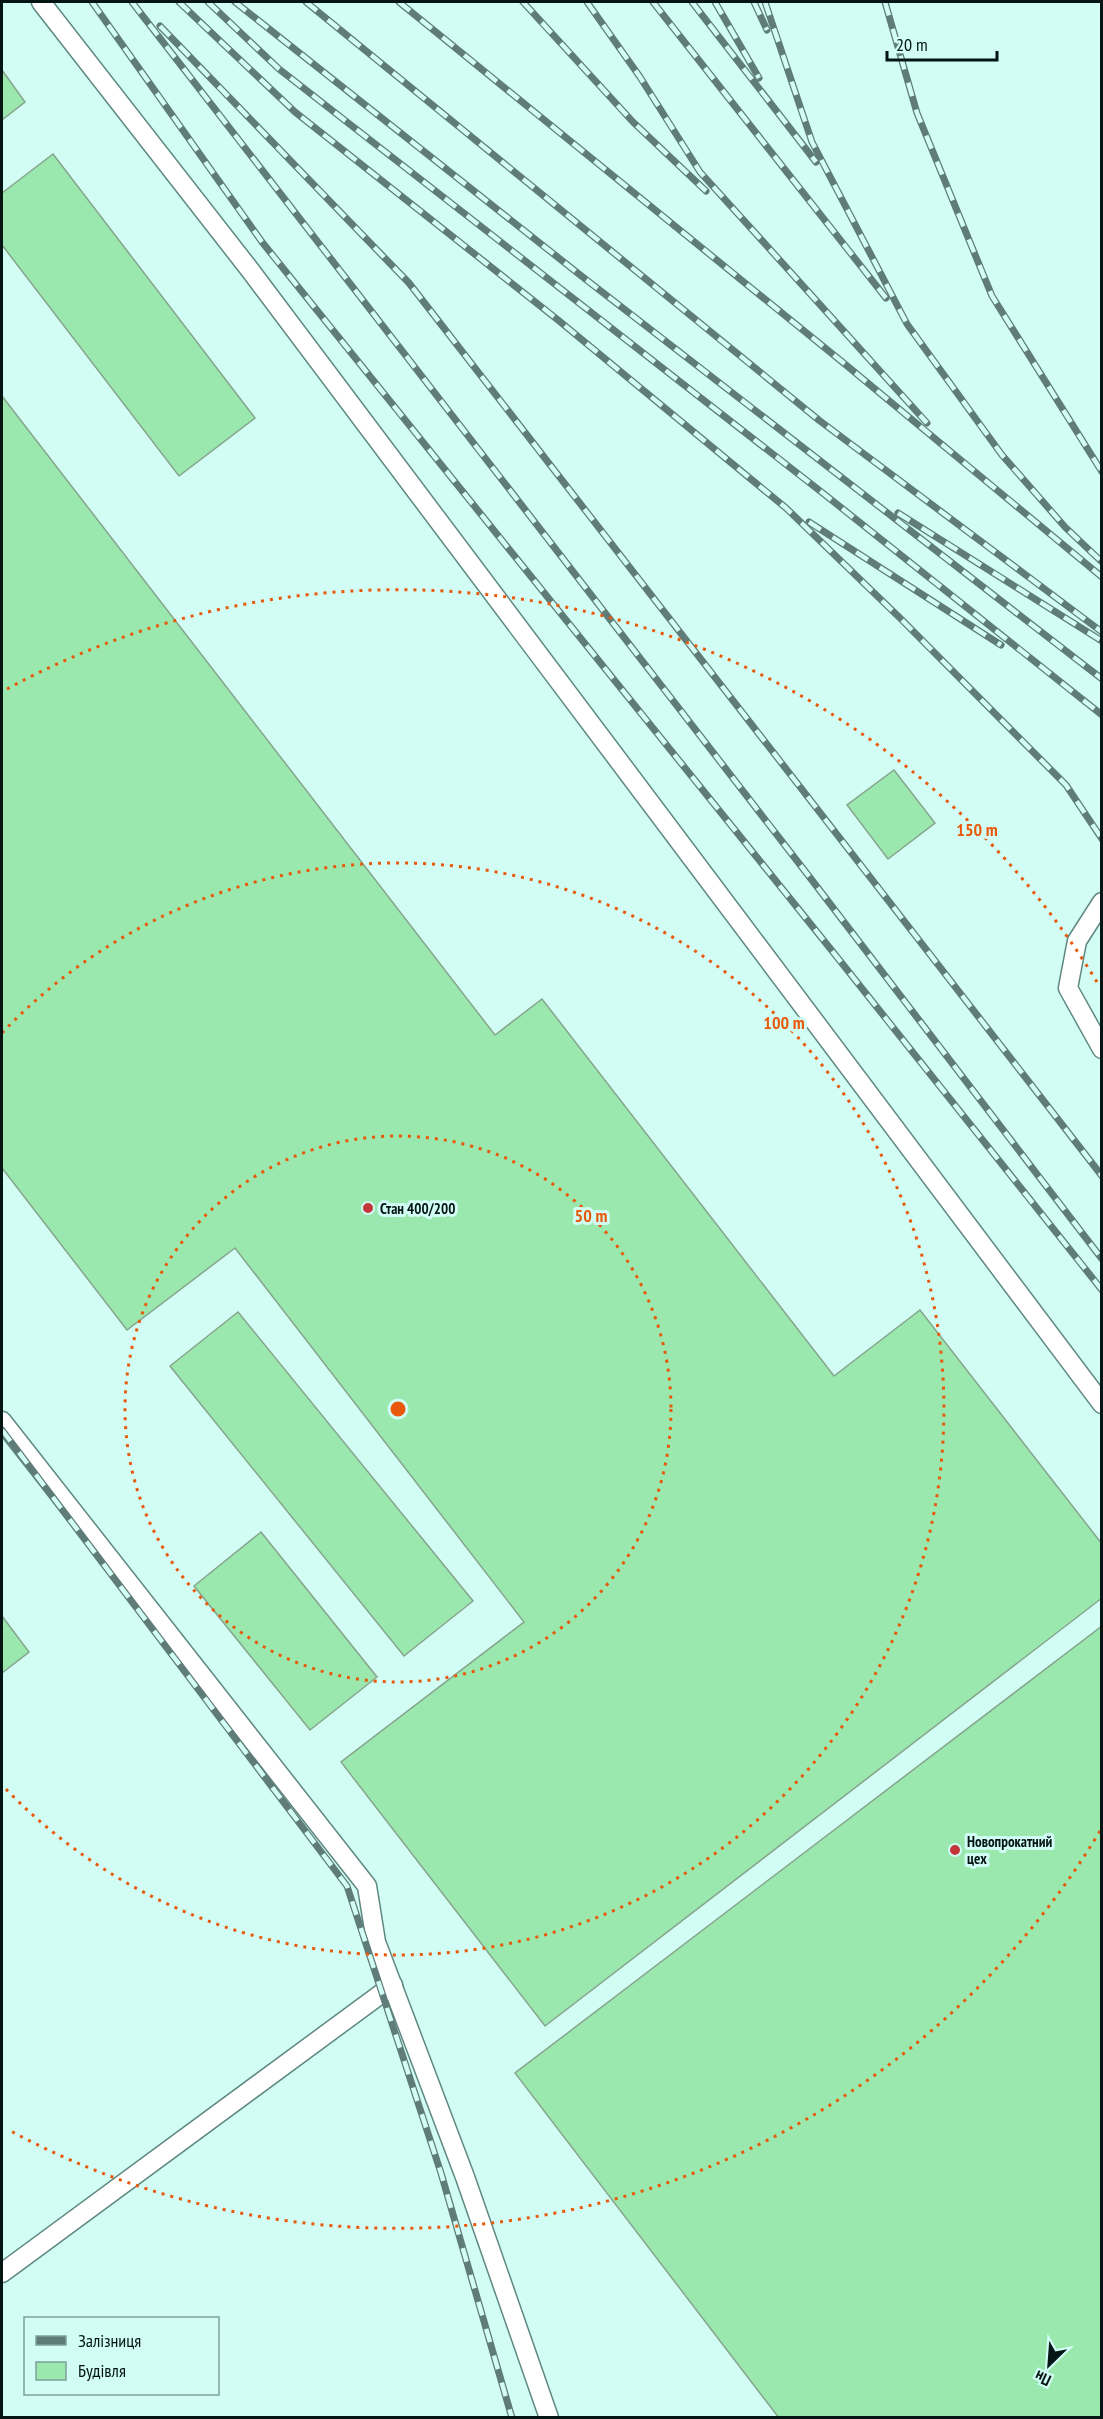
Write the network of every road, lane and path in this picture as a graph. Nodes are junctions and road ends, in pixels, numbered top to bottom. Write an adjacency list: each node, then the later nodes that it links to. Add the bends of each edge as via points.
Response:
1 (41, 2): 4 (lane, via 250,270)
2 (1101, 902): 3 (lane, via 1077,941 1068,988)
3 (1101, 1049)
4 (1101, 1404)
5 (2, 1421): 6 (lane, via 367,1886 376,1942)
6 (393, 1985): 7 (lane); 8 (lane)
7 (2, 2273)
8 (549, 2418)

